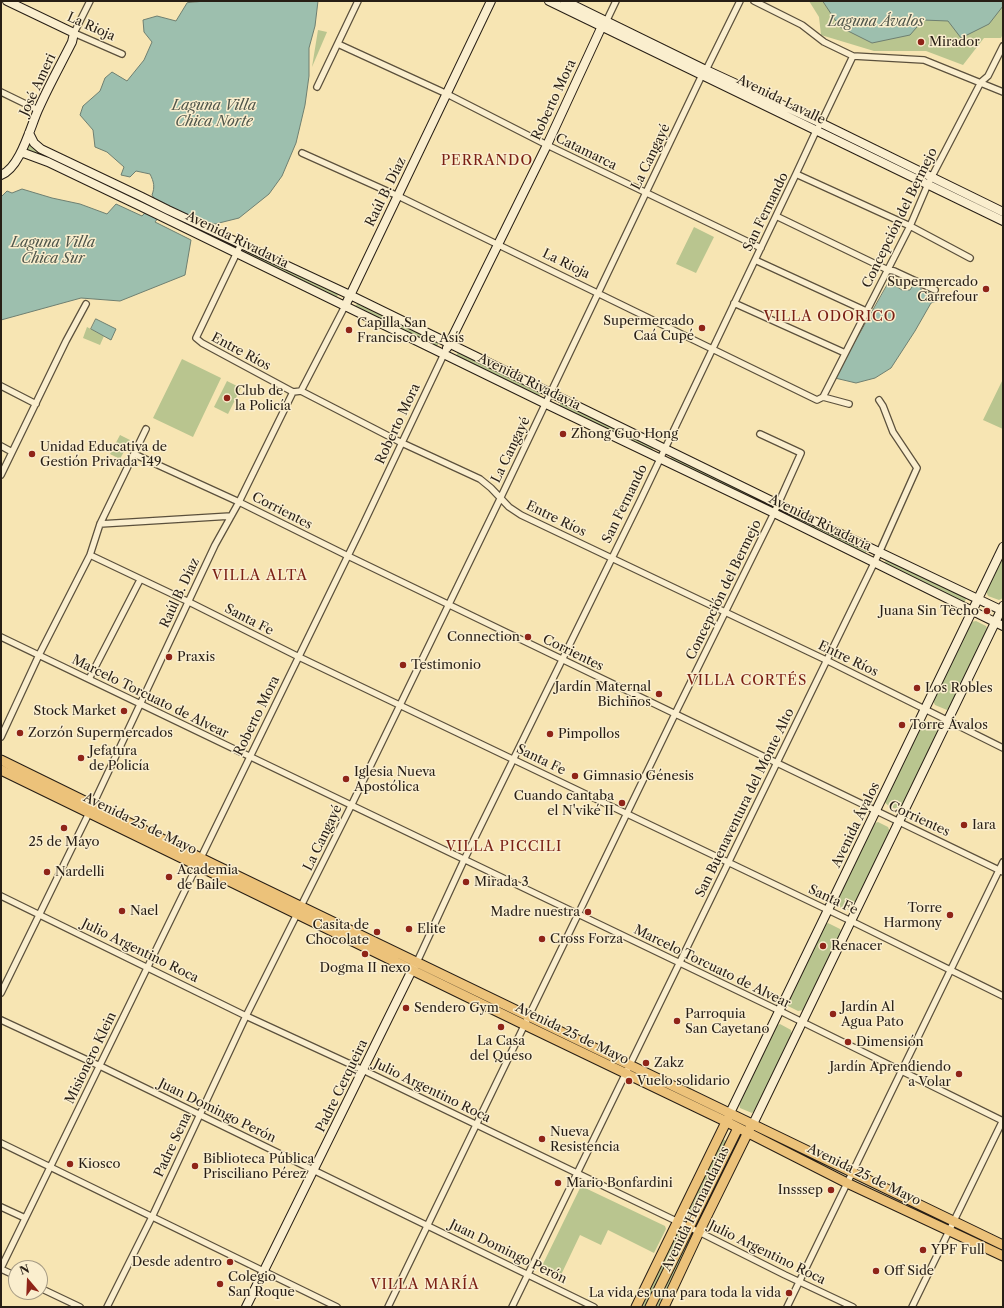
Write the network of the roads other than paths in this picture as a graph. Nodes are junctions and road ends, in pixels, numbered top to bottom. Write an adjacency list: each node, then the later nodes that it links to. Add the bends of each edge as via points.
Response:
1 (7, 1): 11 (street, La Rioja)
2 (90, 1): 11 (street, José Ameri)
3 (358, 1): 12 (street)
4 (491, 1): 21 (street, Raúl B. Díaz)
5 (549, 1): 10 (street, Avenida Lavalle)
6 (565, 1): 10 (street, Avenida Lavalle)
7 (616, 1): 10 (street, Roberto Mora)
8 (740, 1): 16 (street, La Cangayé)
9 (754, 1): 15 (street, via 802,25 824,42)
10 (604, 24): 16 (street, Avenida Lavalle); 26 (street, Roberto Mora)
11 (74, 33): 14 (street, La Rioja); 22 (street, José Ameri)
12 (338, 44): 18 (street); 21 (street, Catamarca)
13 (1003, 46): 17 (street, Concepción del Bermejo, via 988,76)
14 (122, 54)
15 (853, 56): 17 (street, via 924,60); 23 (street, San Fernando)
16 (704, 72): 23 (street, Avenida Lavalle); 24 (street, Avenida Lavalle); 32 (street, La Cangayé)
17 (981, 82): 20 (street); 31 (street, Concepción del Bermejo)
18 (317, 87)
19 (1, 92): 22 (street)
20 (1003, 92)
21 (447, 94): 26 (street, Catamarca); 33 (street, Raúl B. Díaz)
22 (38, 110): 25 (street, José Ameri)
23 (821, 123): 24 (street, San Fernando); 31 (street, Avenida Lavalle)
24 (816, 131): 29 (street, San Fernando); 31 (street, Avenida Lavalle)
25 (29, 133): 27 (street, José Ameri); 35 (street, Avenida Rivadavia, via 41,149 149,200)
26 (547, 145): 32 (street, Catamarca); 40 (street, Roberto Mora)
27 (21, 152): 30 (street, José Ameri, via 7,172); 35 (street, Avenida Rivadavia, via 48,162 142,207)
28 (302, 153): 33 (street, La Rioja)
29 (796, 174): 36 (street, San Fernando); 38 (street)
30 (1, 175)
31 (930, 181): 34 (street, Avenida Lavalle); 37 (street, Avenida Lavalle); 38 (street, Concepción del Bermejo)
32 (646, 193): 41 (street, Catamarca); 47 (street, La Cangayé)
33 (398, 196): 40 (street, La Rioja); 48 (street, Raúl B. Díaz)
34 (1003, 212)
35 (166, 214): 39 (street, Avenida Rivadavia); 42 (street, Avenida Rivadavia)
36 (776, 216): 41 (street, San Fernando); 45 (street)
37 (1003, 221)
38 (910, 226): 43 (street); 45 (street, Concepción del Bermejo)
39 (240, 244): 42 (street); 48 (street, Avenida Rivadavia)
40 (498, 245): 47 (street, La Rioja); 53 (street, Roberto Mora)
41 (761, 248): 44 (street, San Fernando)
42 (236, 253): 51 (street, Avenida Rivadavia); 59 (street, Entre Ríos, via 196,338)
43 (970, 258)
44 (755, 260): 49 (street, San Fernando); 52 (street)
45 (888, 270): 46 (street); 52 (street, Concepción del Bermejo)
46 (935, 290)
47 (598, 292): 54 (street, La Rioja); 60 (street, La Cangayé)
48 (350, 295): 51 (street, Raúl B. Díaz); 53 (street, Avenida Rivadavia)
49 (734, 303): 54 (street, San Fernando); 55 (street)
50 (86, 304): 63 (street)
51 (345, 306): 56 (street, Avenida Rivadavia); 58 (street, Raúl B. Díaz)
52 (866, 312): 55 (street, Concepción del Bermejo)
53 (449, 344): 56 (street, Roberto Mora); 60 (street, Avenida Rivadavia)
54 (712, 349): 61 (street, La Rioja, via 817,400); 70 (street, San Fernando)
55 (845, 353): 61 (street, Concepción del Bermejo)
56 (444, 354): 64 (street, Avenida Rivadavia); 68 (street, Roberto Mora)
57 (1, 386): 63 (street)
58 (301, 391): 59 (street); 68 (street, Entre Ríos)
59 (293, 392): 76 (street, Raúl B. Díaz)
60 (551, 393): 64 (street, La Cangayé); 70 (street, Avenida Rivadavia)
61 (823, 397): 65 (street)
62 (880, 400): 82 (street, San Buenaventura del Monte Alto, via 893,432 917,468)
63 (36, 404): 71 (street)
64 (546, 404): 73 (street, Avenida Rivadavia); 75 (street, La Cangayé)
65 (849, 404)
66 (146, 429): 72 (street)
67 (760, 434): 77 (street, Concepción del Bermejo, via 801,453)
68 (402, 444): 75 (street, Entre Ríos, via 480,479); 84 (street, Roberto Mora)
69 (1, 446): 71 (street)
70 (664, 448): 73 (street, San Fernando); 77 (street, Avenida Rivadavia)
71 (12, 452): 74 (street)
72 (134, 454): 76 (street, Corrientes); 80 (street)
73 (659, 458): 78 (street, Avenida Rivadavia); 85 (street, San Fernando)
74 (1, 475)
75 (500, 498): 85 (street, Entre Ríos, via 521,514); 90 (street, La Cangayé)
76 (239, 502): 79 (street, Raúl B. Díaz); 84 (street, Corrientes)
77 (778, 504): 78 (street, Concepción del Bermejo); 82 (street, Avenida Rivadavia)
78 (774, 513): 86 (street, Avenida Rivadavia); 93 (street, Concepción del Bermejo)
79 (231, 516): 80 (street); 89 (street, Raúl B. Díaz)
80 (100, 524): 83 (street)
81 (1003, 547): 88 (street, Avenida Ávalos)
82 (879, 553): 86 (street, San Buenaventura del Monte Alto); 88 (street, Avenida Rivadavia)
83 (90, 556): 87 (street, Santa Fe); 97 (street)
84 (348, 556): 90 (street, Corrientes); 98 (street, Roberto Mora)
85 (611, 558): 93 (street, Entre Ríos); 99 (street, San Fernando)
86 (874, 562): 92 (street, Avenida Rivadavia); 100 (street, San Buenaventura del Monte Alto)
87 (140, 580): 89 (street, Santa Fe); 101 (street)
88 (978, 600): 91 (street, Avenida Rivadavia); 92 (street, Avenida Ávalos)
89 (189, 602): 98 (street, Santa Fe); 102 (street, Raúl B. Díaz)
90 (449, 604): 99 (street, Corrientes); 103 (street, La Cangayé)
91 (1002, 609): 94 (street)
92 (973, 610): 94 (street, Avenida Rivadavia); 104 (street, Avenida Ávalos)
93 (725, 613): 100 (street, Entre Ríos); 105 (street, Concepción del Bermejo)
94 (995, 622): 95 (street, Avenida Rivadavia); 106 (street)
95 (1003, 626)
96 (1, 637): 97 (street, Marcelo Torcuato de Alvear)
97 (39, 655): 101 (street, Marcelo Torcuato de Alvear); 107 (street)
98 (299, 658): 103 (street, Santa Fe); 109 (street, Roberto Mora)
99 (562, 660): 105 (street, Corrientes); 110 (street, San Fernando)
100 (826, 660): 104 (street, Entre Ríos); 112 (street, San Buenaventura del Monte Alto)
101 (89, 679): 102 (street, Marcelo Torcuato de Alvear)
102 (141, 704): 109 (street, Marcelo Torcuato de Alvear); 115 (street, Raúl B. Díaz)
103 (400, 705): 110 (street, Santa Fe); 114 (street, La Cangayé)
104 (926, 709): 106 (street, Entre Ríos); 116 (street, Avenida Ávalos)
105 (675, 714): 112 (street, Corrientes); 117 (street, Concepción del Bermejo)
106 (948, 721): 108 (street, Entre Ríos); 118 (street)
107 (1, 737)
108 (1003, 748)
109 (250, 758): 114 (street, Marcelo Torcuato de Alvear); 120 (street, Roberto Mora)
110 (513, 759): 117 (street, Santa Fe); 119 (street, San Fernando)
111 (1, 760): 115 (main road, Avenida 25 de Mayo)
112 (776, 763): 116 (street, Corrientes); 121 (street, San Buenaventura del Monte Alto)
113 (1, 770): 115 (main road, Avenida 25 de Mayo)
114 (351, 806): 119 (street, Marcelo Torcuato de Alvear); 125 (street, La Cangayé)
115 (90, 809): 120 (main road, Avenida 25 de Mayo); 127 (street, Raúl B. Díaz)
116 (876, 811): 118 (street, Corrientes); 126 (street, Avenida Ávalos)
117 (627, 814): 121 (street, Santa Fe); 128 (street, Concepción del Bermejo)
118 (899, 821): 123 (street, Corrientes); 129 (street)
119 (464, 860): 128 (street, Marcelo Torcuato de Alvear); 131 (street, San Fernando)
120 (199, 862): 125 (main road, Avenida 25 de Mayo); 132 (street, Misionero Klein)
121 (728, 862): 126 (street, Santa Fe); 130 (street, San Buenaventura del Monte Alto)
122 (1003, 862): 123 (street)
123 (1001, 871): 133 (street)
124 (1, 896): 127 (street, Julio Argentino Roca)
125 (299, 911): 131 (main road, Avenida 25 de Mayo); 137 (street, Padre Sena)
126 (828, 911): 129 (street, Santa Fe); 136 (street, Avenida Ávalos)
127 (40, 914): 132 (street, Julio Argentino Roca); 134 (street, Raúl B. Díaz)
128 (577, 915): 130 (street, Marcelo Torcuato de Alvear); 139 (street, Concepción del Bermejo)
129 (851, 921): 133 (street, Santa Fe); 140 (street)
130 (680, 963): 136 (street, Marcelo Torcuato de Alvear); 141 (street, San Buenaventura del Monte Alto)
131 (414, 966): 139 (main road, Avenida 25 de Mayo); 143 (street, Padre Cerqueira)
132 (147, 967): 137 (street, Julio Argentino Roca); 142 (street, Misionero Klein)
133 (950, 970): 135 (street, Santa Fe); 144 (street)
134 (1, 993)
135 (1003, 996)
136 (780, 1011): 140 (street, Marcelo Torcuato de Alvear); 147 (street, Avenida Ávalos)
137 (246, 1016): 143 (street, Julio Argentino Roca); 146 (street, Padre Sena)
138 (1, 1020): 142 (street, Juan Domingo Perón)
139 (527, 1021): 141 (main road, Avenida 25 de Mayo); 145 (main road, Avenida 25 de Mayo); 150 (street, Concepción del Bermejo)
140 (801, 1022): 144 (street, Marcelo Torcuato de Alvear); 149 (street)
141 (630, 1065): 145 (street, San Buenaventura del Monte Alto); 147 (main road, Avenida 25 de Mayo)
142 (100, 1066): 146 (street, Juan Domingo Perón); 154 (street, Misionero Klein)
143 (363, 1070): 150 (street, Julio Argentino Roca); 155 (street, Padre Cerqueira)
144 (901, 1072): 148 (street, Marcelo Torcuato de Alvear); 156 (street)
145 (626, 1074): 147 (main road, Avenida 25 de Mayo); 157 (street, San Buenaventura del Monte Alto)
146 (200, 1115): 155 (street, Juan Domingo Perón); 160 (street, Padre Sena)
147 (728, 1117): 149 (main road, Avenida 25 de Mayo); 151 (main road, Avenida 25 de Mayo); 163 (main road, Avenida Hernandarias)
148 (1003, 1121): 162 (street)
149 (753, 1124): 152 (main road, Avenida Hernandarias); 156 (main road, Avenida 25 de Mayo)
150 (477, 1125): 157 (street, Julio Argentino Roca); 164 (street, Concepción del Bermejo)
151 (738, 1128): 152 (main road, Avenida 25 de Mayo); 165 (main road, Avenida Hernandarias)
152 (748, 1133): 158 (main road, Avenida 25 de Mayo); 167 (main road, Avenida Hernandarias)
153 (1, 1143): 154 (street)
154 (50, 1167): 160 (street); 161 (street, Misionero Klein)
155 (314, 1170): 164 (street, Juan Domingo Perón); 171 (street, Padre Cerqueira)
156 (852, 1173): 158 (street); 162 (main road, Avenida 25 de Mayo)
157 (578, 1174): 163 (street, Julio Argentino Roca); 172 (street, San Buenaventura del Monte Alto)
158 (848, 1183): 166 (main road, Avenida 25 de Mayo); 173 (street)
159 (1, 1207): 161 (street)
160 (152, 1217): 171 (street); 176 (street, Padre Sena)
161 (25, 1218): 170 (street, Misionero Klein)
162 (954, 1221): 166 (street); 168 (main road, Avenida 25 de Mayo)
163 (678, 1223): 165 (street, Julio Argentino Roca); 182 (main road, Avenida Hernandarias)
164 (427, 1225): 172 (street, Juan Domingo Perón); 179 (street, Concepción del Bermejo)
165 (689, 1228): 167 (street, Julio Argentino Roca); 183 (main road, Avenida Hernandarias)
166 (949, 1230): 169 (main road, Avenida 25 de Mayo); 187 (street)
167 (699, 1232): 173 (street, Julio Argentino Roca); 184 (main road, Avenida Hernandarias)
168 (1003, 1245)
169 (1003, 1256)
170 (1, 1269)
171 (263, 1271): 177 (street, Padre Cerqueira); 178 (street)
172 (527, 1274): 180 (street, San Buenaventura del Monte Alto); 181 (street, Juan Domingo Perón)
173 (799, 1282): 185 (street); 186 (street, Julio Argentino Roca)
174 (48, 1292): 175 (street)
175 (80, 1307)
176 (107, 1307)
177 (246, 1307)
178 (337, 1307)
179 (388, 1307)
180 (512, 1307)
181 (594, 1307)
182 (636, 1307)
183 (650, 1307)
184 (664, 1307)
185 (787, 1307)
186 (853, 1307)
187 (912, 1307)

